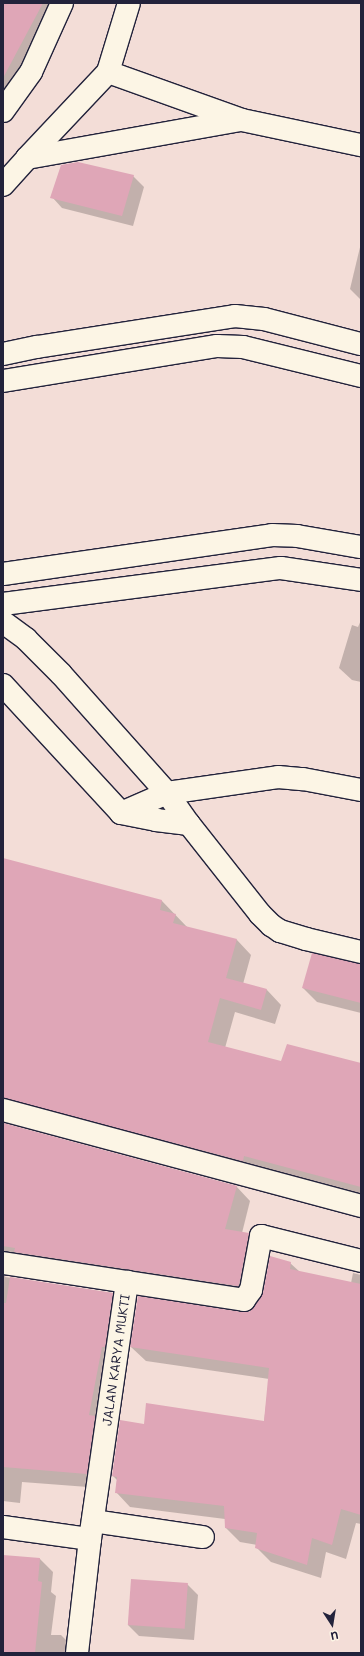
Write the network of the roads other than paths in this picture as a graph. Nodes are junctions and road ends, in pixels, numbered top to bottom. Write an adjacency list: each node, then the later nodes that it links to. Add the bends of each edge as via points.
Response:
1 (62, 3): 4 (street, via 31,72)
2 (128, 3): 3 (street)
3 (108, 72): 5 (street); 7 (street)
4 (3, 111)
5 (242, 120): 6 (street); 7 (street)
6 (361, 145)
7 (26, 158): 8 (street)
8 (3, 186)
9 (209, 319): 10 (street, via 235,316 264,319); 11 (street); 12 (street, via 37,346)
10 (361, 344)
11 (212, 347): 13 (street, via 243,347); 14 (street)
12 (3, 354)
13 (361, 376)
14 (3, 381)
15 (361, 547): 16 (street, via 297,536 272,535)
16 (3, 574)
17 (361, 580): 18 (street, via 281,568)
18 (3, 604)
19 (3, 622): 22 (street, via 26,639 61,674)
20 (3, 686): 23 (street)
21 (361, 790): 22 (street, via 278,777)
22 (167, 793): 23 (street); 24 (street)
23 (121, 813): 24 (street)
24 (189, 824): 25 (street, via 271,925 280,931 306,939)
25 (361, 952)
26 (3, 1110): 27 (street)
27 (361, 1206)
28 (361, 1261): 30 (street, via 260,1236 251,1290 244,1300)
29 (3, 1263): 30 (street, JALAN KARYA MUKTI)
30 (128, 1282): 32 (street, JALAN KARYA MUKTI)
31 (3, 1527): 32 (street)
32 (91, 1530): 33 (street); 34 (street, JALAN KARYA MUKTI)
33 (203, 1537)
34 (77, 1653)

